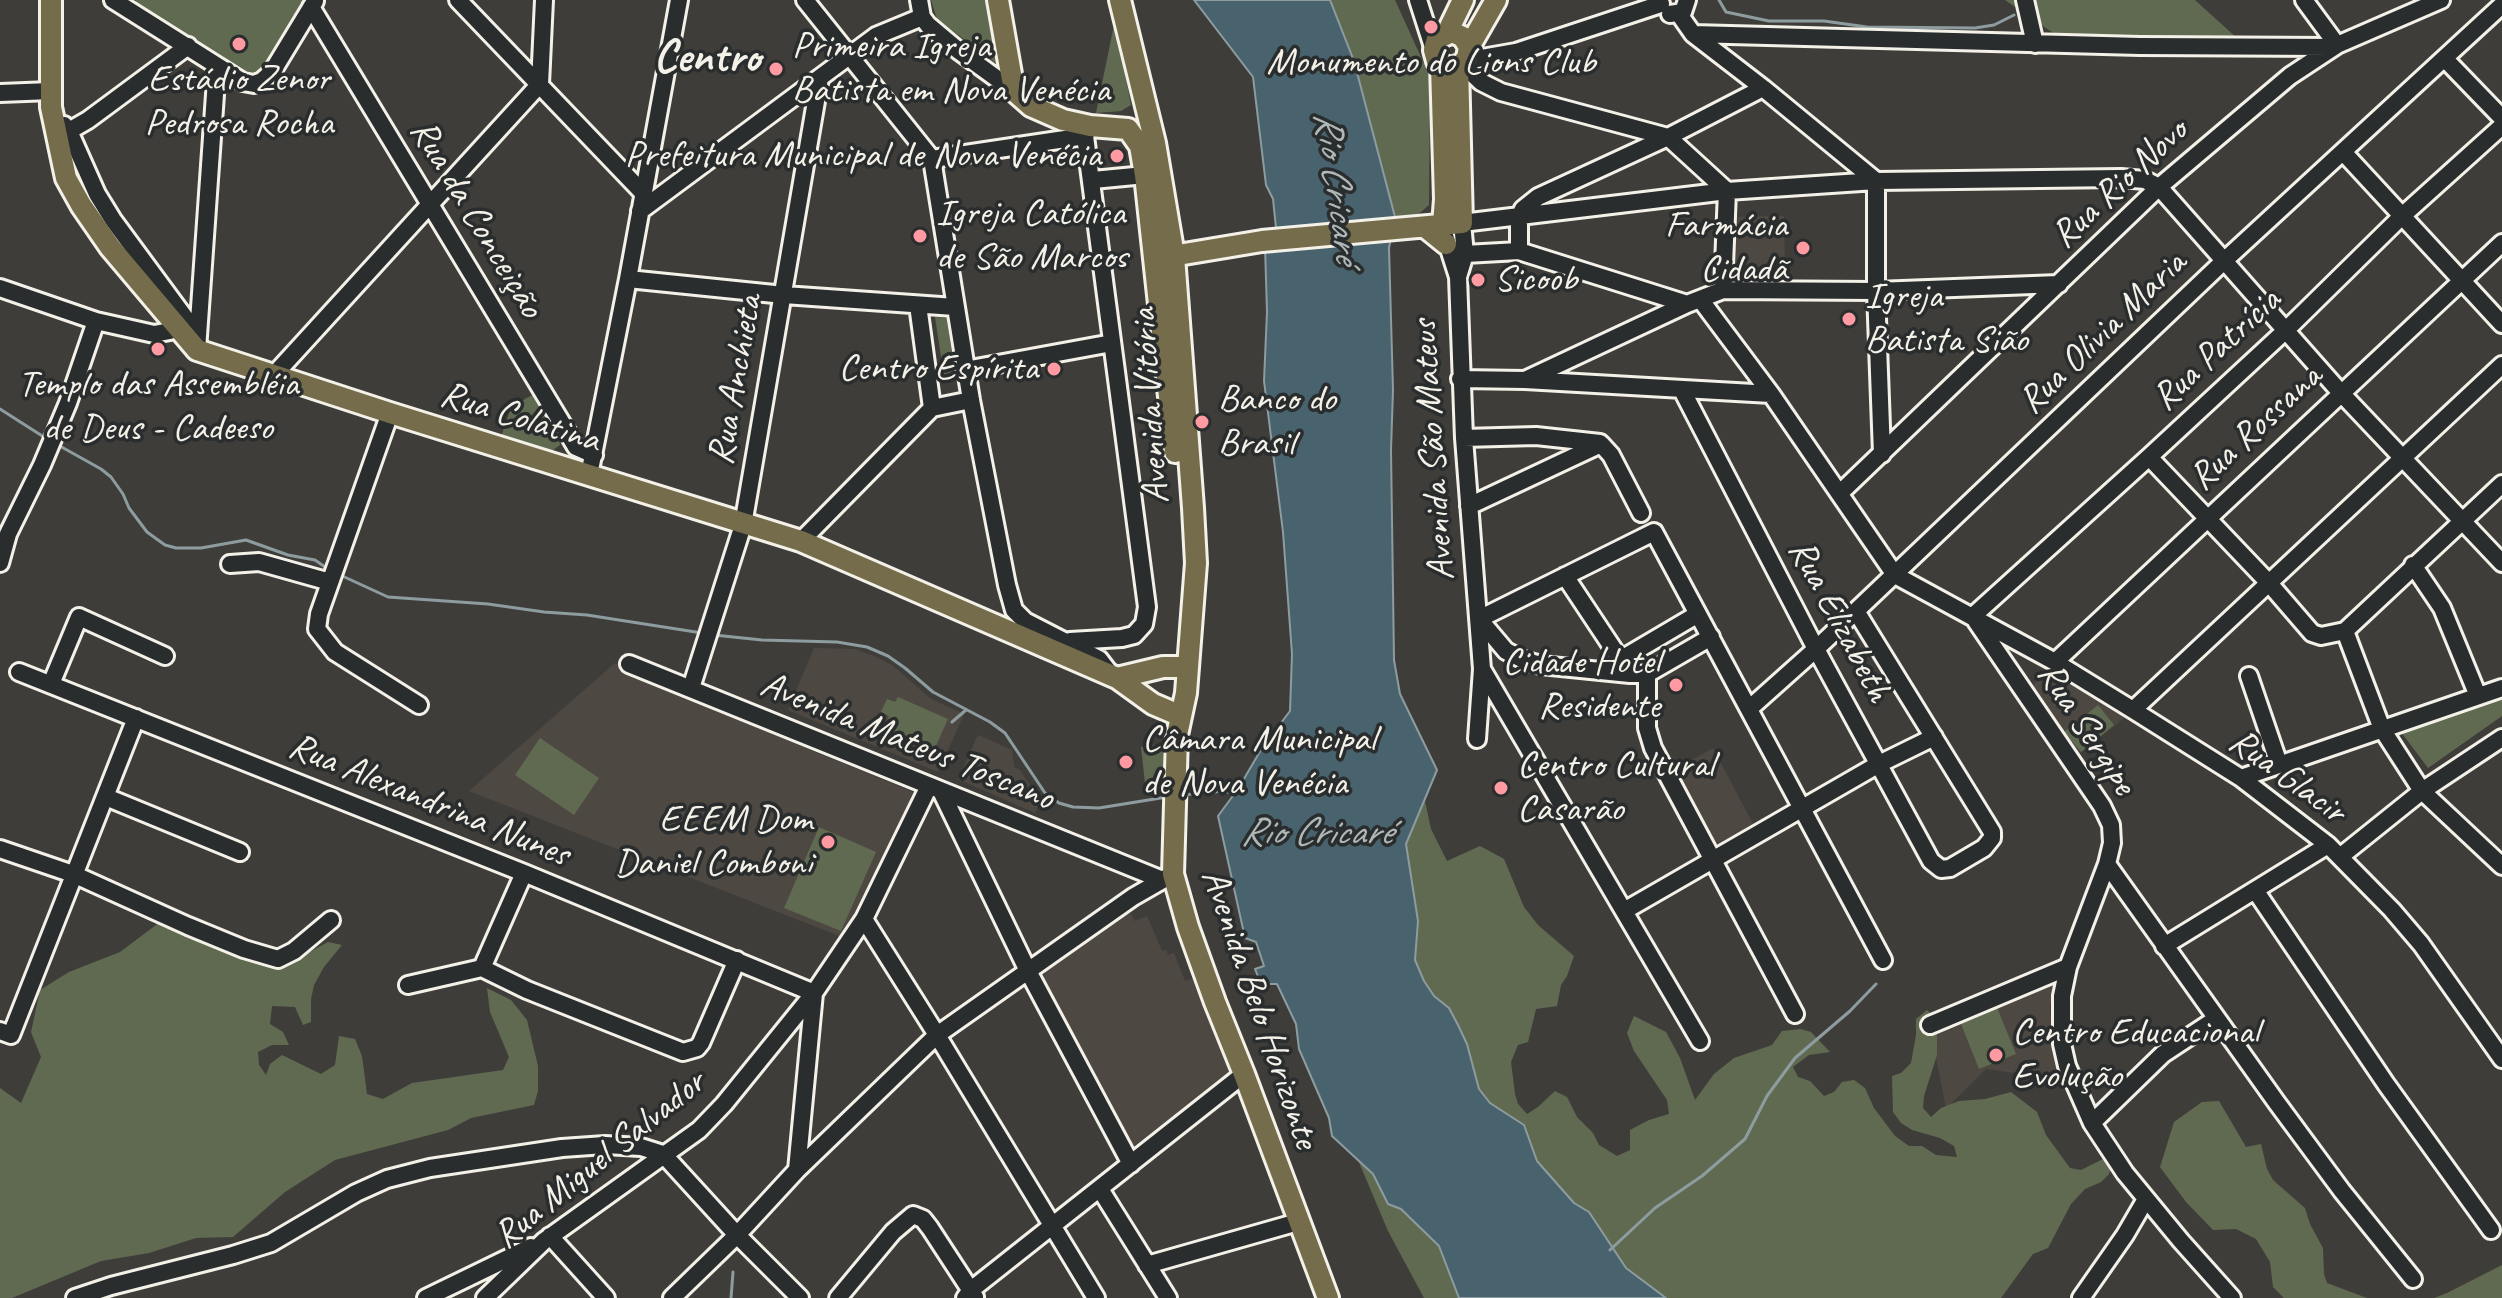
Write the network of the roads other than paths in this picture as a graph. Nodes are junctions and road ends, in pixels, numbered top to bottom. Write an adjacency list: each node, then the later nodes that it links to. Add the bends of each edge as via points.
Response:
1 (51, 0): 35 (main road)
2 (113, 0): 23 (street)
3 (458, 0): 30 (street)
4 (544, 0): 30 (street)
5 (679, 0): 49 (street)
6 (805, 0): 26 (street)
7 (919, 0): 20 (street)
8 (998, 0): 33 (main road)
9 (1120, 0): 31 (main road, Avenida Vitória)
10 (1463, 0): 25 (main road)
11 (1496, 0): 25 (main road)
12 (2025, 0): 22 (street)
13 (2304, 0): 24 (street)
14 (2441, 0): 24 (street, Rua Rio Novo)
15 (1418, 1): 25 (street)
16 (1661, 2): 19 (street, via 1670,14); 25 (street, via 1516,52 1493,57)
17 (313, 3): 28 (street, via 272,72 258,84 243,82); 50 (street, Rua da Conceição)
18 (2502, 5): 27 (street, Rua Olivia Maria)
19 (1683, 7): 21 (street)
20 (922, 17): 26 (street, via 887,30); 33 (street)
21 (1693, 34): 22 (street); 32 (street)
22 (2035, 44): 24 (street)
23 (188, 46): 28 (street); 39 (street)
24 (2335, 46): 47 (street, Rua Rio Novo, via 2290,76)
25 (1454, 52): 41 (street, via 1481,82 1501,92); 54 (main road, Avenida São Mateus); 54 (main road, via 1445,199)
26 (850, 55): 29 (street); 43 (street)
27 (2445, 59): 36 (street); 42 (street, Rua Olivia Maria)
28 (217, 66): 75 (street)
29 (820, 78): 51 (street); 67 (street, Rua Anchieta)
30 (540, 84): 49 (street); 50 (street)
31 (1140, 87): 38 (main road); 58 (main road, Avenida Vitória, via 1155,143)
32 (1763, 88): 41 (street); 46 (street)
33 (1014, 91): 40 (main road, via 1031,106)
34 (0, 93): 35 (street)
35 (51, 99): 39 (street); 73 (main road, via 66,178 110,247)
36 (2502, 118)
37 (2502, 126): 52 (street, Rua Patrícia)
38 (1128, 129): 40 (main road); 44 (main road, Avenida Vitória, via 1140,146)
39 (69, 131): 75 (street, via 113,220)
40 (1088, 131): 43 (street); 45 (street)
41 (1668, 137): 48 (street); 53 (street, via 1538,197)
42 (2344, 153): 52 (street); 59 (street, Rua Olivia Maria)
43 (932, 159): 70 (street)
44 (1145, 175): 45 (street); 58 (main road, Avenida Vitória)
45 (1093, 180): 76 (street)
46 (1876, 181): 47 (street, via 2134,178); 48 (street); 66 (street)
47 (2159, 187): 59 (street); 63 (street, Rua Rio Novo)
48 (1727, 191): 53 (street); 65 (street)
49 (643, 193): 51 (street)
50 (429, 204): 79 (street); 95 (street, Rua da Conceição)
51 (640, 211): 61 (street)
52 (2402, 216): 62 (street); 74 (street, Rua Patrícia)
53 (1519, 217): 54 (street); 56 (street)
54 (1437, 229): 57 (street, Avenida São Mateus); 58 (main road, via 1262,241); 60 (street, Avenida São Mateus)
55 (2502, 243): 62 (street, Rua Rossana)
56 (1519, 251): 57 (street); 68 (street)
57 (1465, 254): 60 (street, Avenida São Mateus)
58 (1164, 258): 122 (main road, Avenida Vitória, via 1196,563)
59 (2225, 260): 74 (street); 109 (street, Rua Olivia Maria)
60 (1458, 277): 80 (street, Avenida São Mateus)
61 (628, 279): 67 (street); 95 (street)
62 (2462, 281): 72 (street); 83 (street, Rua Rossana)
63 (2059, 284): 66 (street); 91 (street, Rua Rio Novo)
64 (0, 288): 71 (street)
65 (1723, 290): 66 (street); 68 (street)
66 (1876, 291): 91 (street)
67 (784, 295): 69 (street); 102 (street, Rua Anchieta)
68 (1694, 301): 81 (street); 84 (street, Rua Sergipe)
69 (918, 305): 70 (street); 86 (street)
70 (955, 307): 78 (street)
71 (96, 321): 73 (street, via 154,334); 104 (street)
72 (2502, 324)
73 (177, 326): 75 (main road)
74 (2285, 331): 83 (street); 92 (street, Rua Patrícia)
75 (197, 342): 79 (main road, Rua Colatina)
76 (1112, 343): 78 (street); 118 (street, via 1146,616 1134,635)
77 (2502, 365): 93 (street)
78 (965, 370): 85 (street)
79 (274, 375): 87 (main road, Rua Colatina)
80 (1460, 379): 81 (street); 88 (street, Avenida São Mateus)
81 (1525, 380): 82 (street)
82 (1682, 390): 84 (street); 119 (street, Rua Elizabeth)
83 (2341, 393): 93 (street); 100 (street, Rua Rossana)
84 (1771, 394): 97 (street, Rua Sergipe)
85 (971, 400): 86 (street); 118 (street, via 1014,610)
86 (932, 408): 103 (street)
87 (390, 413): 95 (main road, Rua Colatina); 108 (street)
88 (1464, 438): 89 (street); 98 (street, Avenida São Mateus)
89 (1558, 439): 90 (street); 94 (street)
90 (1601, 444): 94 (street); 99 (street)
91 (1882, 454): 97 (street, Rua Rio Novo)
92 (2149, 457): 100 (street); 114 (street, Rua Patrícia)
93 (2404, 458): 101 (street); 111 (street)
94 (1561, 462): 98 (street)
95 (584, 466): 102 (main road, Rua Colatina)
96 (2502, 484): 101 (street)
97 (1840, 493): 109 (street, Rua Sergipe)
98 (1469, 506): 115 (street, Avenida São Mateus)
99 (1641, 513)
100 (2208, 517): 111 (street); 121 (street, Rua Rossana)
101 (2464, 521): 105 (street); 107 (street)
102 (743, 525): 103 (main road, Rua Colatina); 130 (street, Rua Anchieta)
103 (801, 541): 128 (main road, Rua Colatina)
104 (0, 563)
105 (2502, 563)
106 (230, 564): 108 (street, via 259,562)
107 (2413, 565): 116 (street); 132 (street, via 2442,608)
108 (333, 575): 134 (street, via 317,621 320,635 335,652)
109 (1895, 575): 112 (street, Rua Olivia Maria); 114 (street, Rua Sergipe)
110 (1565, 576): 113 (street, via 1654,532); 115 (street); 125 (street)
111 (2268, 582): 116 (street, via 2309,629 2321,636); 136 (street)
112 (1856, 611): 119 (street, Rua Olivia Maria); 140 (street)
113 (1698, 614): 117 (street); 125 (street)
114 (1973, 616): 121 (street, Rua Glacir); 154 (street, Rua Sergipe, via 2108,815 2112,834)
115 (1479, 619): 124 (street, Avenida São Mateus); 125 (street, via 1506,651 1526,661)
116 (2345, 631): 139 (street)
117 (1711, 637): 125 (street); 135 (street)
118 (1067, 642): 128 (street, via 1099,659)
119 (1816, 649): 135 (street, Rua Olivia Maria); 143 (street, Rua Elizabeth)
120 (165, 656): 129 (street, via 79,617)
121 (2055, 662): 136 (street, Rua Glacir)
122 (1174, 663): 128 (main road); 133 (main road, via 1149,685); 138 (main road, Avenida Vitória)
123 (629, 664): 130 (street, Avenida Mateus Toscano)
124 (1482, 669): 142 (street, Avenida São Mateus); 160 (street)
125 (1632, 669): 153 (street, via 1648,736)
126 (19, 672): 129 (street, Rua Alexandrina Nunes)
127 (2249, 676): 144 (street)
128 (1114, 677): 133 (main road, Rua Colatina)
129 (51, 684): 137 (street, Rua Alexandrina Nunes)
130 (691, 688): 146 (street, Avenida Mateus Toscano)
131 (2502, 688): 132 (street)
132 (2478, 696): 139 (street)
133 (1153, 704): 138 (main road, Rua Colatina)
134 (419, 705)
135 (1750, 708): 149 (street)
136 (2133, 710): 145 (street, Rua Glacir)
137 (136, 718): 148 (street); 156 (street, Rua Alexandrina Nunes)
138 (1177, 721): 158 (main road, Avenida Belo Horizonte)
139 (2382, 729): 144 (street); 147 (street)
140 (1934, 737): 143 (street); 143 (street, Rua Elizabeth, via 1992,832 1984,848 1950,868 1941,869 1931,861)
141 (2502, 738): 147 (street)
142 (1477, 739)
143 (1879, 764): 149 (street)
144 (2279, 764): 145 (street)
145 (2241, 778): 151 (street, Rua Glacir)
146 (935, 788): 158 (street, Avenida Mateus Toscano); 161 (street, Rua Miguel Salvador); 168 (street)
147 (2422, 791): 151 (street); 155 (street)
148 (106, 797): 152 (street); 157 (street)
149 (1802, 808): 153 (street); 165 (street)
150 (0, 849): 157 (street)
151 (2335, 850): 159 (street); 177 (street, Rua Glacir, via 2421,944)
152 (240, 852)
153 (1713, 860): 160 (street); 171 (street)
154 (2107, 864): 163 (street); 166 (street, Rua Sergipe)
155 (2502, 866)
156 (524, 873): 164 (street, Rua Alexandrina Nunes); 167 (street)
157 (73, 874): 162 (street, via 278,959); 174 (street, via 11,1035)
158 (1166, 876): 168 (street); 178 (main road, Avenida Belo Horizonte)
159 (2255, 890): 163 (street); 187 (street)
160 (1624, 911): 176 (street)
161 (864, 919): 170 (street, Rua Miguel Salvador); 175 (street)
162 (331, 920)
163 (2164, 946): 172 (street)
164 (737, 960): 167 (street, via 701,1043 683,1052); 170 (street, Rua Alexandrina Nunes)
165 (1883, 960)
166 (2068, 967): 173 (street); 179 (street, Rua Sergipe, via 2062,1044)
167 (482, 968): 169 (street)
168 (1028, 971): 175 (street); 181 (street)
169 (408, 985)
170 (814, 993): 180 (street, Rua Miguel Salvador, via 724,1104 699,1130); 182 (street)
171 (1795, 1014)
172 (2216, 1019): 179 (street, via 2163,1054); 191 (street)
173 (1930, 1025)
174 (0, 1031)
175 (937, 1035): 182 (street); 186 (street)
176 (1700, 1041)
177 (2502, 1059)
178 (1244, 1074): 181 (street); 185 (main road, Avenida Belo Horizonte)
179 (2092, 1123): 184 (street, Rua Sergipe)
180 (663, 1154): 188 (street); 189 (street, Rua Miguel Salvador); 193 (street, via 641,1147 562,1148 408,1173 356,1193 258,1248)
181 (1131, 1164): 183 (street)
182 (797, 1170): 188 (street)
183 (1100, 1189): 186 (street); 190 (street)
184 (2146, 1199): 203 (street); 204 (street, Rua Sergipe)
185 (1298, 1222): 190 (street); 202 (main road, Avenida Belo Horizonte)
186 (1053, 1227): 192 (street); 200 (street)
187 (2491, 1230)
188 (737, 1235): 197 (street); 198 (street)
189 (547, 1238): 194 (street); 195 (street, Rua Miguel Salvador); 196 (street)
190 (1147, 1265): 201 (street)
191 (2413, 1279)
192 (971, 1295): 199 (street, via 930,1228 913,1215)
193 (75, 1298)
194 (426, 1298)
195 (485, 1298)
196 (606, 1298)
197 (672, 1298)
198 (800, 1298)
199 (838, 1298)
200 (1096, 1298)
201 (1168, 1298)
202 (1328, 1298)
203 (2081, 1298)
204 (2232, 1298)

